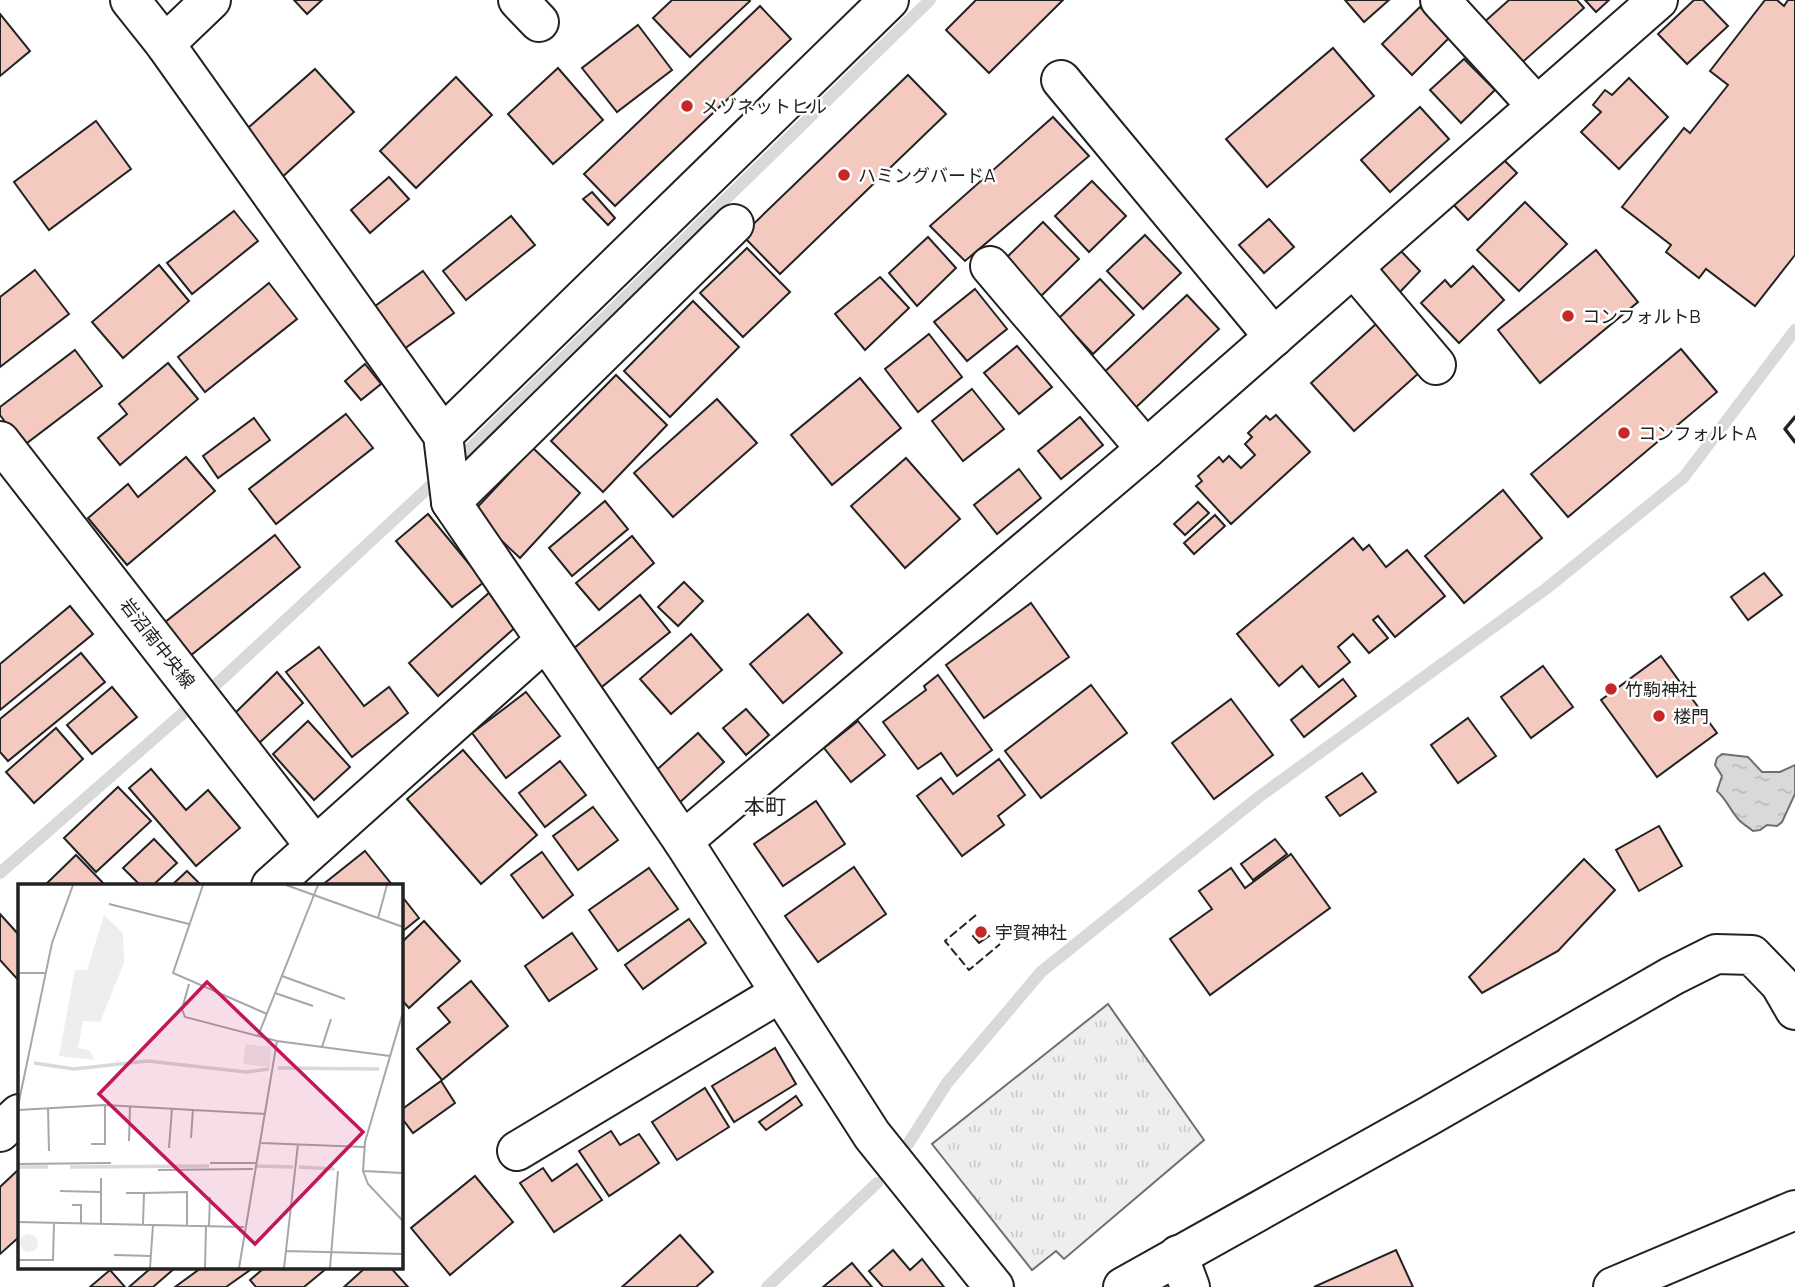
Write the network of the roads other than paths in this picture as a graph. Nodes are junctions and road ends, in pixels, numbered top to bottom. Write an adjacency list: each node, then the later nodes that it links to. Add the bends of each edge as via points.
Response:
1 (130, 0): 6 (street)
2 (211, 0): 6 (street)
3 (889, 0): 15 (street)
4 (1440, 0): 8 (street)
5 (1658, 0): 8 (street)
6 (165, 44): 15 (street)
7 (1061, 79): 12 (street)
8 (1537, 106): 11 (street)
9 (734, 224): 17 (street)
10 (990, 266): 16 (street)
11 (1354, 268): 12 (street); 13 (street)
12 (1274, 337): 16 (street)
13 (1436, 365)
14 (0, 441): 20 (street, 岩沼南中央線)
15 (444, 444): 17 (street)
16 (1146, 449): 19 (street)
17 (451, 496): 18 (street)
18 (545, 641): 19 (street); 20 (street)
19 (683, 841): 22 (street)
20 (315, 846): 21 (street)
21 (273, 884)
22 (780, 993): 26 (street); 29 (street, via 872,1135)
23 (1795, 1010): 28 (street, via 1780,984 1752,955 1716,954 1427,1117)
24 (18, 1115): 25 (street)
25 (0, 1132)
26 (517, 1152)
27 (1795, 1210): 31 (street)
28 (1184, 1271): 30 (street)
29 (994, 1287)
30 (1123, 1287)
31 (1613, 1287)

